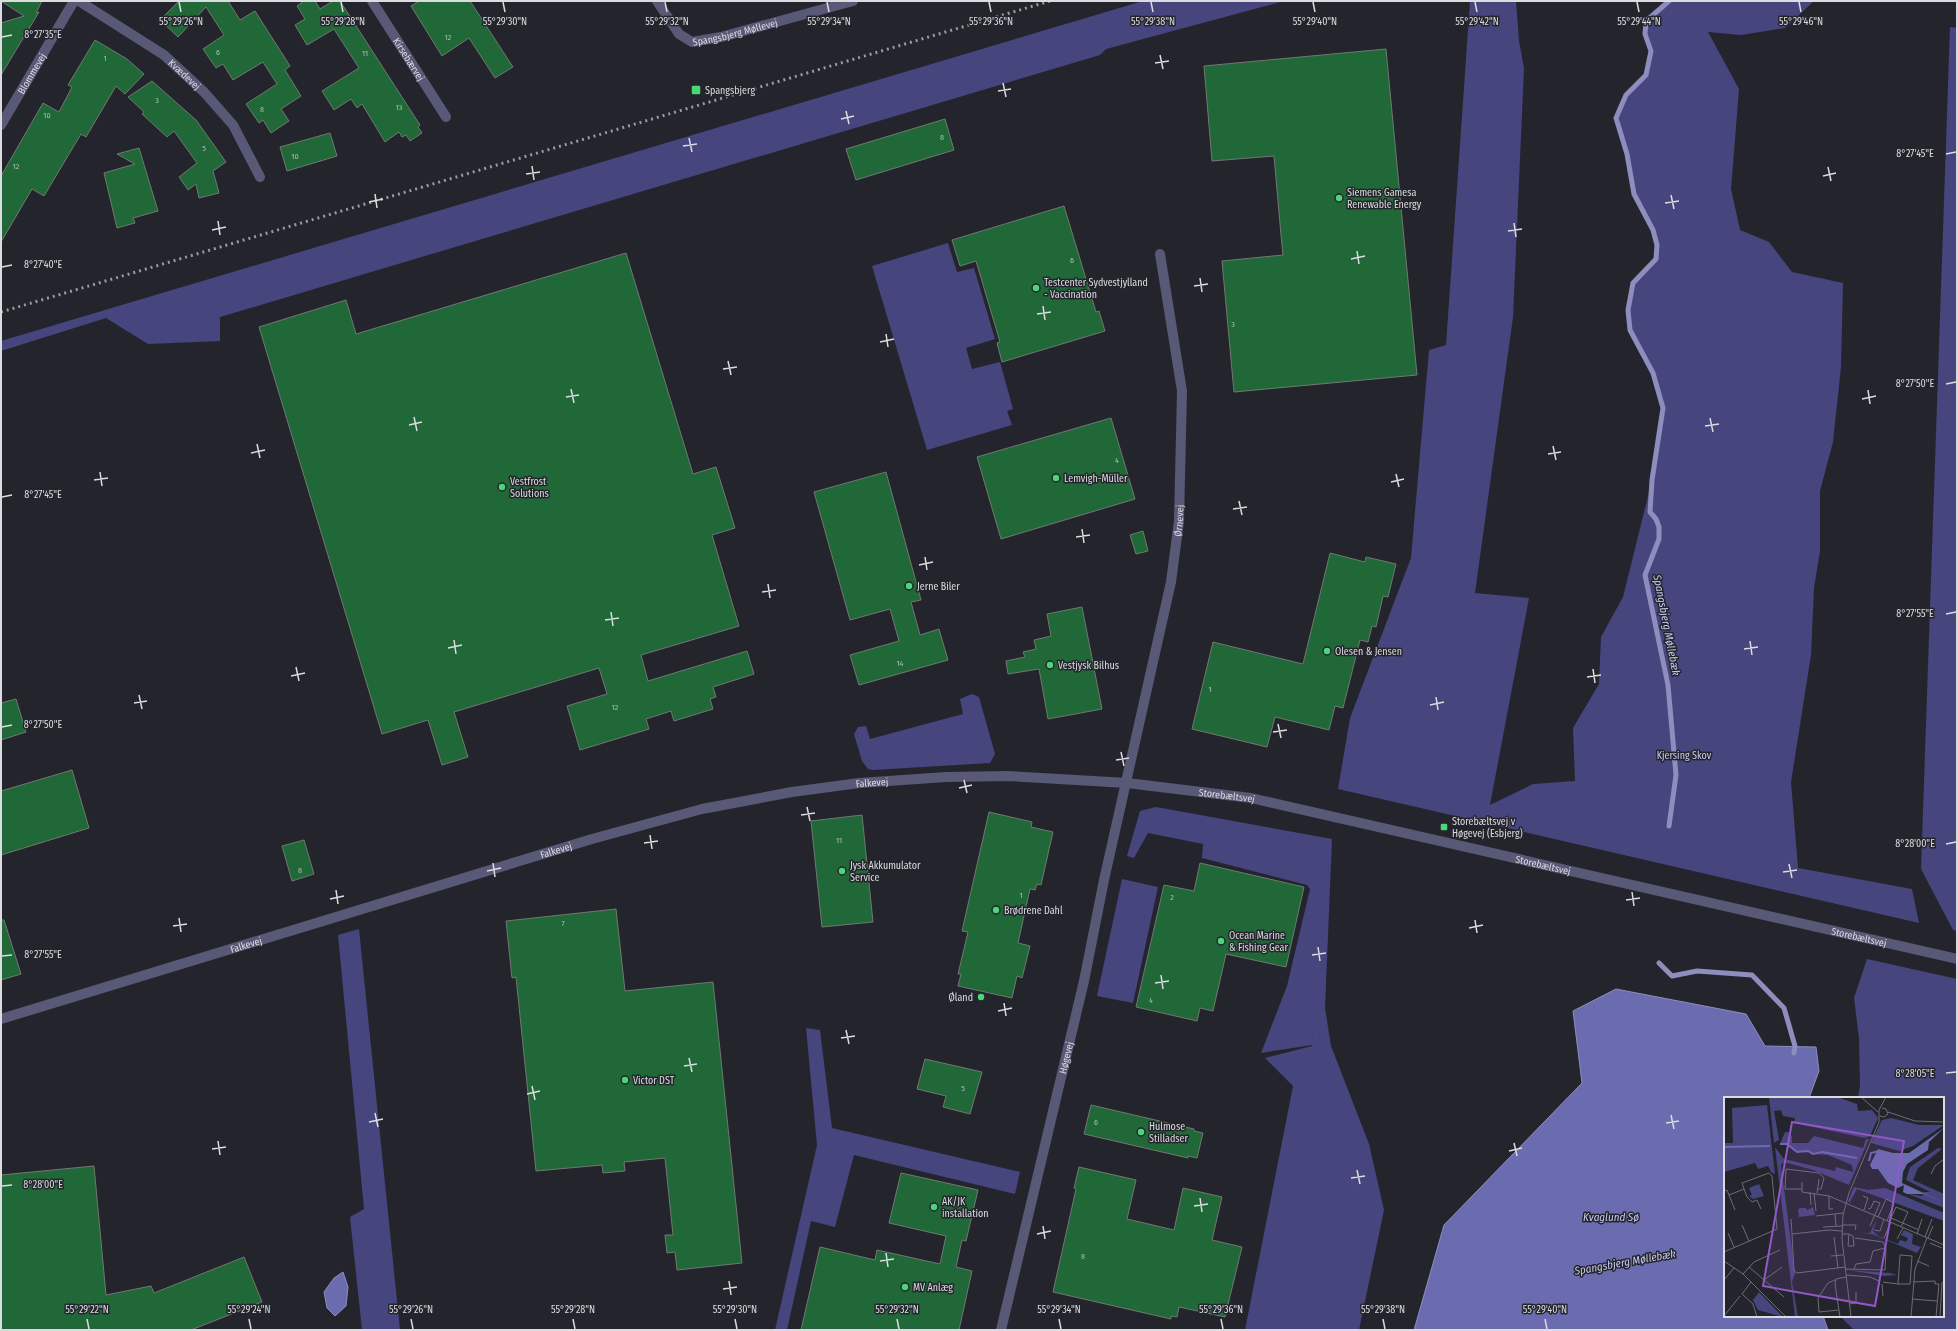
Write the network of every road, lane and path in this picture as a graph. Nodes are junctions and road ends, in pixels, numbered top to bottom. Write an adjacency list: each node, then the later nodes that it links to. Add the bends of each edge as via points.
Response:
1 (74, 1): 7 (street, Blommevej)
2 (78, 1): 8 (street, Kvædevej, via 164,55 204,92 233,125)
3 (372, 1): 6 (street, Kirsebærvej)
4 (657, 1): 5 (street, Spangsbjerg Møllevej, via 679,34 692,42 720,37)
5 (852, 1)
6 (446, 117)
7 (1, 125)
8 (260, 177)
9 (1160, 254): 10 (street, Ørnevej, via 1182,391 1179,521 1171,582)
10 (1127, 784): 11 (street, Storebæltsvej, via 1251,798); 12 (street, Falkevej, via 1008,776 946,777 859,783 792,792 702,809 592,839); 13 (street, Høgevej, via 1084,981)
11 (1957, 959)
12 (1, 1019)
13 (1001, 1330)

